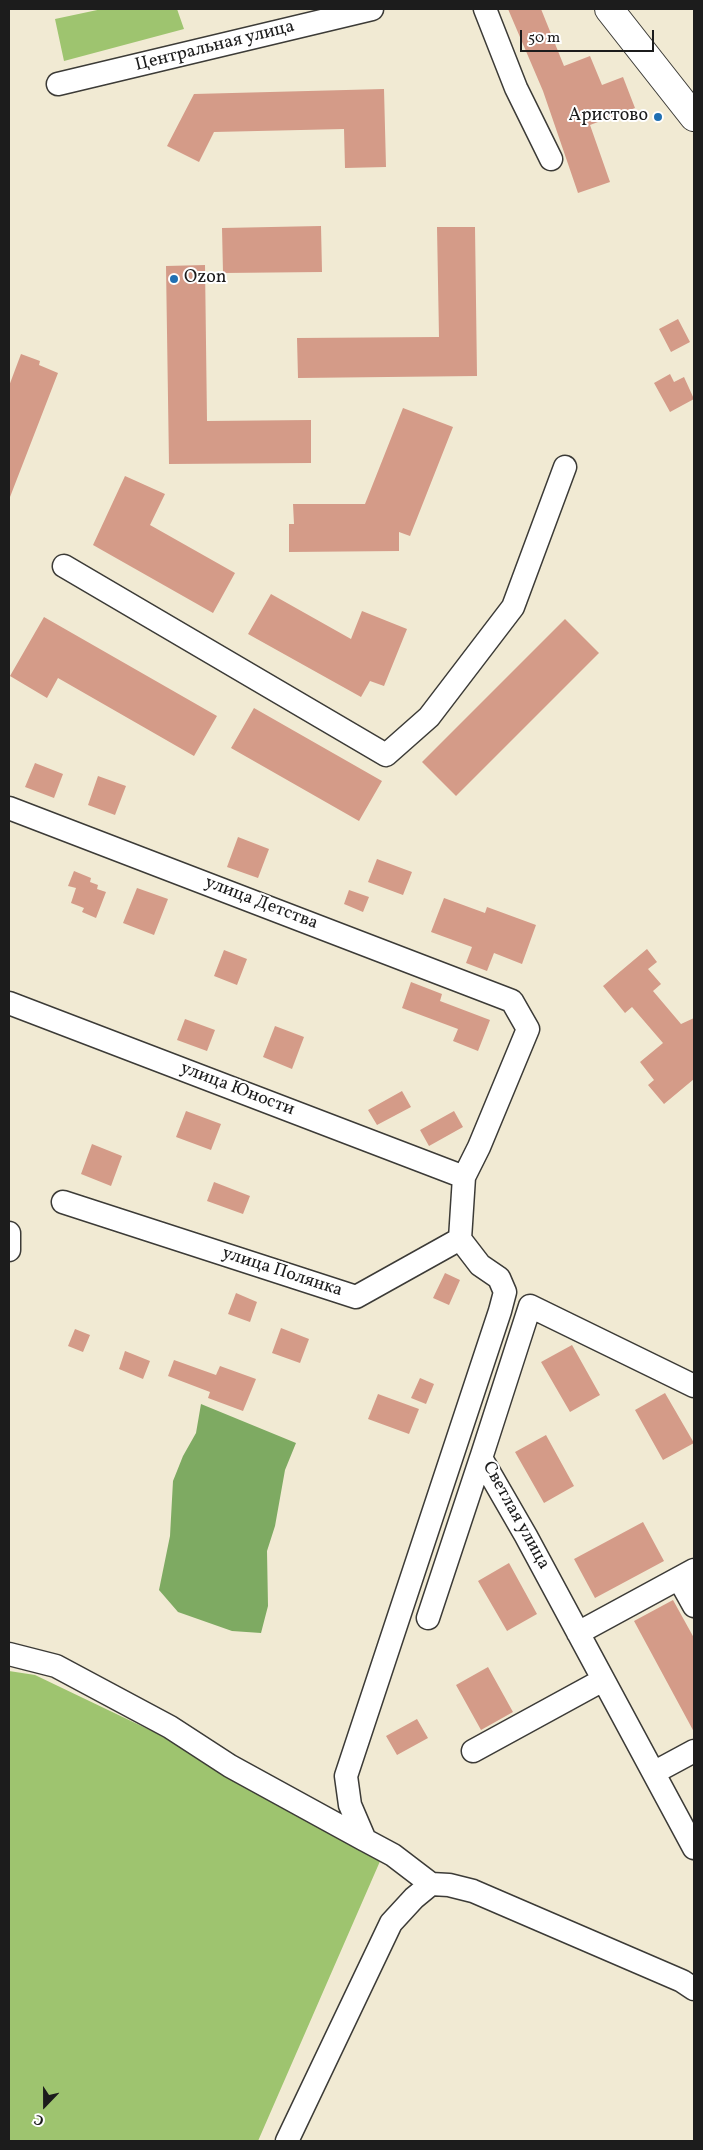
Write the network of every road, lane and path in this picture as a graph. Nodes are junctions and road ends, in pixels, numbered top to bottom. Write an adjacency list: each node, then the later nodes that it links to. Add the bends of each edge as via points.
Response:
1 (372, 9): 4 (street, Центральная улица)
2 (485, 9): 6 (street, via 516,88)
3 (609, 9): 5 (main road)
4 (58, 84)
5 (694, 117)
6 (550, 160)
7 (564, 467): 8 (street, via 514,607 429,718 386,755)
8 (64, 566)
9 (9, 808): 11 (street, улица Детства, via 512,1001 528,1029)
10 (9, 1003): 11 (street, улица Юности)
11 (464, 1177): 14 (street)
12 (63, 1202): 14 (street, улица Полянка, via 356,1296)
13 (9, 1232): 15 (street)
14 (460, 1239): 27 (street, via 480,1265 499,1278 504,1292 346,1776 350,1805)
15 (9, 1250)
16 (694, 1386): 17 (street, Светлая улица, via 530,1306)
17 (481, 1458): 20 (street); 21 (street, Светлая улица)
18 (686, 1574): 19 (street); 21 (street)
19 (694, 1606)
20 (428, 1618)
21 (578, 1633): 23 (street, Светлая улица)
22 (9, 1654): 27 (street, via 56,1666 170,1727 230,1766)
23 (603, 1680): 24 (street); 26 (street, Светлая улица)
24 (473, 1750)
25 (694, 1751): 26 (street)
26 (655, 1772): 28 (street, Светлая улица)
27 (365, 1840): 29 (street, via 393,1855)
28 (694, 1848)
29 (431, 1884): 30 (street, via 473,1891); 31 (street, via 391,1923)
30 (694, 1989)
31 (287, 2141)

